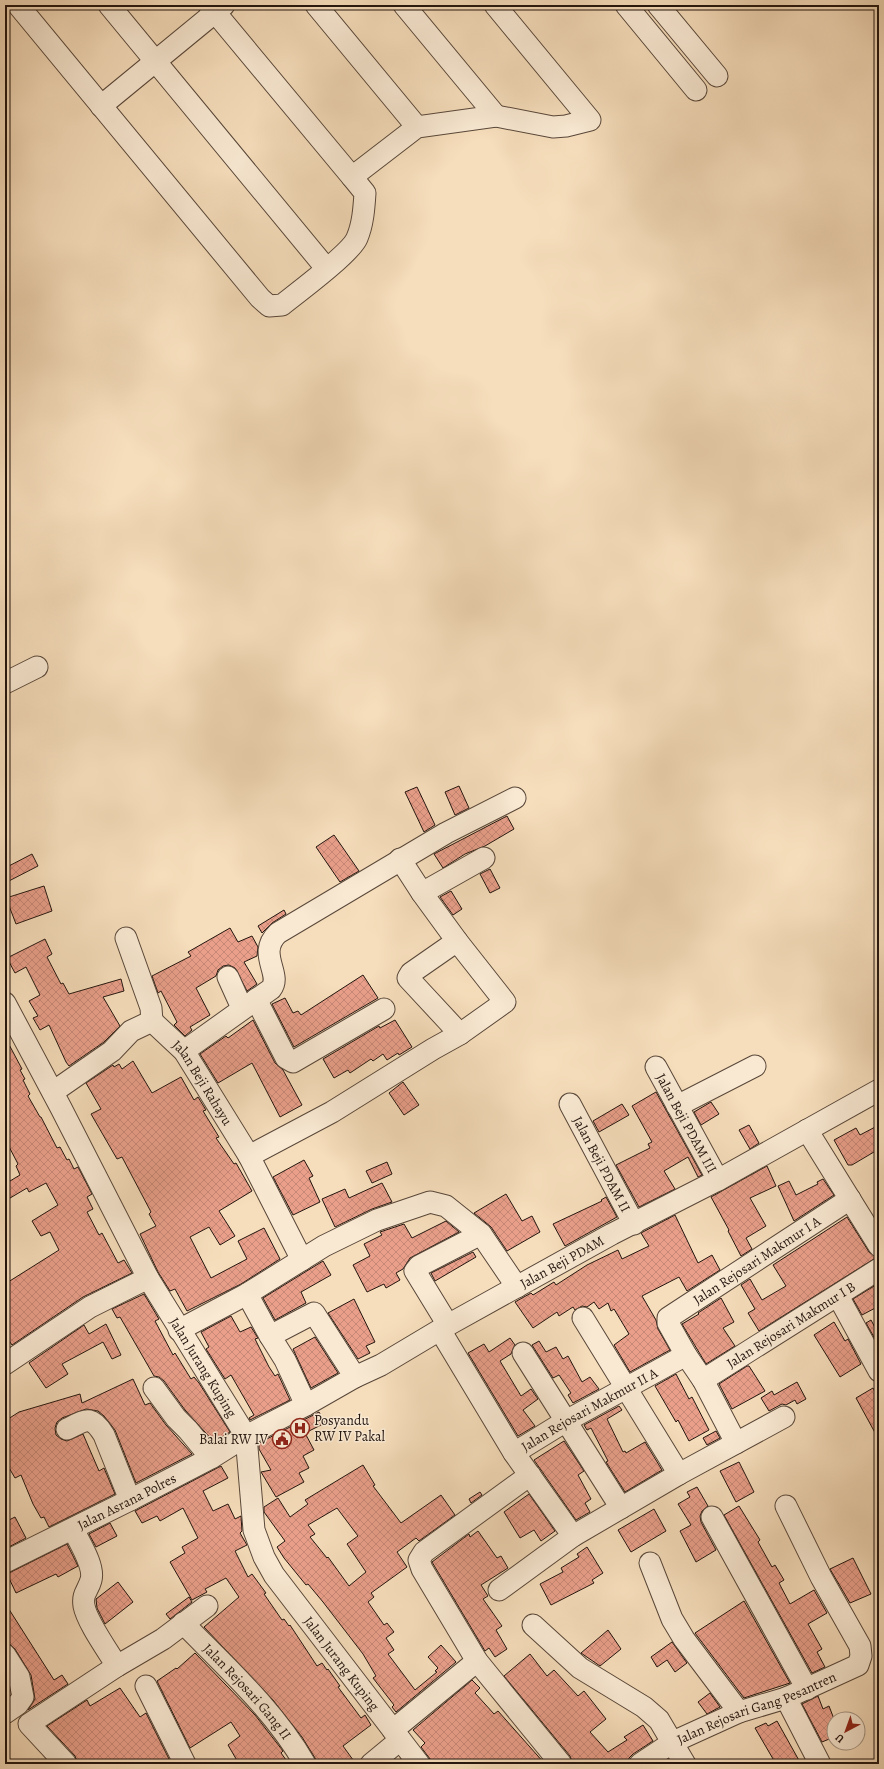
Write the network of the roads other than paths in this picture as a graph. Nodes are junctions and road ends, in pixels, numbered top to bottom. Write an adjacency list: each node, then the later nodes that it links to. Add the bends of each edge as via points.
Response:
1 (18, 5): 12 (street)
2 (109, 5): 9 (street)
3 (316, 5): 14 (street)
4 (404, 5): 13 (street)
5 (495, 5): 13 (street, via 590,120 553,127)
6 (626, 5): 11 (street)
7 (658, 5): 10 (street)
8 (216, 7): 9 (street); 15 (street)
9 (155, 61): 12 (street); 16 (street)
10 (716, 76)
11 (696, 90)
12 (101, 106): 16 (street, via 269,306 282,305)
13 (496, 116): 14 (street)
14 (417, 127): 15 (street)
15 (352, 178): 16 (street, via 365,193 363,219 357,240 347,252)
16 (326, 268)
17 (37, 667): 18 (street)
18 (5, 683)
19 (515, 798): 21 (street)
20 (484, 858): 22 (street)
21 (400, 859): 22 (street); 27 (street, via 278,933 268,947 274,986)
22 (422, 892): 24 (street)
23 (126, 938): 29 (street, via 152,1008)
24 (457, 941): 30 (street, via 505,1002); 30 (street, via 411,972 408,978)
25 (228, 977): 27 (street)
26 (5, 1003): 35 (street, Jalan Jurang Kuping)
27 (249, 1004): 28 (street, via 286,1058 293,1062); 31 (street)
28 (384, 1009)
29 (152, 1021): 31 (street, Jalan Beji Rahayu); 35 (street, via 131,1031 112,1051)
30 (460, 1034): 39 (street, via 332,1112)
31 (184, 1051): 39 (street, Jalan Beji Rahayu)
32 (754, 1066): 37 (street)
33 (656, 1067): 37 (street, Jalan Beji PDAM III)
34 (879, 1090): 38 (street, Jalan Beji PDAM)
35 (53, 1092): 47 (street, Jalan Jurang Kuping)
36 (570, 1104): 42 (street, Jalan Beji PDAM II)
37 (677, 1106): 40 (street, Jalan Beji PDAM III)
38 (807, 1130): 40 (street, Jalan Beji PDAM); 41 (street)
39 (249, 1156): 45 (street, Jalan Beji Rahayu)
40 (718, 1180): 42 (street, Jalan Beji PDAM)
41 (850, 1199): 44 (street); 56 (street, Jalan Rejosari Makmur I A, via 669,1316 668,1323)
42 (634, 1224): 48 (street, Jalan Beji PDAM)
43 (481, 1234): 45 (street, via 446,1206 430,1202 377,1220); 48 (street); 52 (street, Jalan Rejosari Makmur II A, via 419,1266 415,1272)
44 (879, 1246)
45 (302, 1260): 49 (street)
46 (879, 1269): 50 (street, Jalan Rejosari Makmur I B)
47 (148, 1278): 53 (street, Jalan Jurang Kuping); 57 (street, via 90,1307)
48 (517, 1287): 52 (street, Jalan Beji PDAM)
49 (247, 1294): 53 (street); 54 (street)
50 (838, 1296): 58 (street); 60 (street, Jalan Rejosari Makmur I B)
51 (583, 1318): 62 (street)
52 (444, 1327): 59 (street, Jalan Beji PDAM, via 381,1365); 69 (street, Jalan Rejosari Makmur II A)
53 (179, 1330): 67 (street, Jalan Jurang Kuping)
54 (270, 1336): 59 (street, via 314,1313); 63 (street, via 285,1360)
55 (523, 1353): 65 (street)
56 (686, 1355): 60 (street); 62 (street, Jalan Rejosari Makmur II A)
57 (5, 1364)
58 (879, 1371)
59 (355, 1377): 63 (street, Jalan Beji PDAM)
60 (703, 1380): 68 (street)
61 (154, 1388): 70 (street)
62 (625, 1388): 65 (street, Jalan Rejosari Makmur II A); 71 (street)
63 (306, 1405): 67 (street, Jalan Beji PDAM)
64 (784, 1417): 68 (street)
65 (566, 1421): 69 (street, Jalan Rejosari Makmur II A); 75 (street)
66 (67, 1429): 73 (street, via 86,1420 93,1421 98,1426)
67 (246, 1436): 70 (street, Jalan Asrana Polres); 93 (street, Jalan Jurang Kuping, via 254,1530 264,1557 274,1575)
68 (736, 1443): 71 (street)
69 (514, 1453): 72 (street)
70 (211, 1458): 73 (street, Jalan Asrana Polres)
71 (679, 1474): 75 (street)
72 (530, 1475): 78 (street); 86 (street, via 424,1552 419,1560)
73 (130, 1500): 77 (street, Jalan Asrana Polres)
74 (786, 1506): 89 (street, Jalan Rejosari Gang Pesantren, via 821,1577 860,1646 861,1656 858,1665)
75 (621, 1508): 78 (street)
76 (712, 1517): 89 (street)
77 (73, 1529): 79 (street, Jalan Asrana Polres); 87 (street, via 91,1568 91,1580 84,1595 84,1607)
78 (573, 1536): 81 (street)
79 (5, 1562)
80 (650, 1563): 91 (street, via 672,1619)
81 (499, 1590)
82 (207, 1606): 83 (street)
83 (183, 1623): 87 (street); 98 (street, Jalan Rejosari Gang II, via 261,1703)
84 (534, 1625): 94 (street, via 580,1668 644,1707 659,1720)
85 (5, 1655): 92 (street, via 19,1677 23,1696 18,1704)
86 (477, 1661): 93 (street); 100 (street)
87 (117, 1666): 96 (street, via 29,1724)
88 (146, 1686): 97 (street)
89 (807, 1689): 90 (street, Jalan Rejosari Gang Pesantren)
90 (786, 1698): 91 (street, Jalan Rejosari Gang Pesantren); 103 (street)
91 (739, 1712): 94 (street, Jalan Rejosari Gang Pesantren)
92 (5, 1713)
93 (397, 1735): 95 (street, Jalan Jurang Kuping); 99 (street)
94 (673, 1742): 101 (street, Jalan Rejosari Gang Pesantren); 102 (street)
95 (412, 1762)
96 (66, 1764)
97 (185, 1764)
98 (305, 1764)
99 (371, 1764)
100 (561, 1764)
101 (640, 1764)
102 (685, 1764)
103 (820, 1764)

